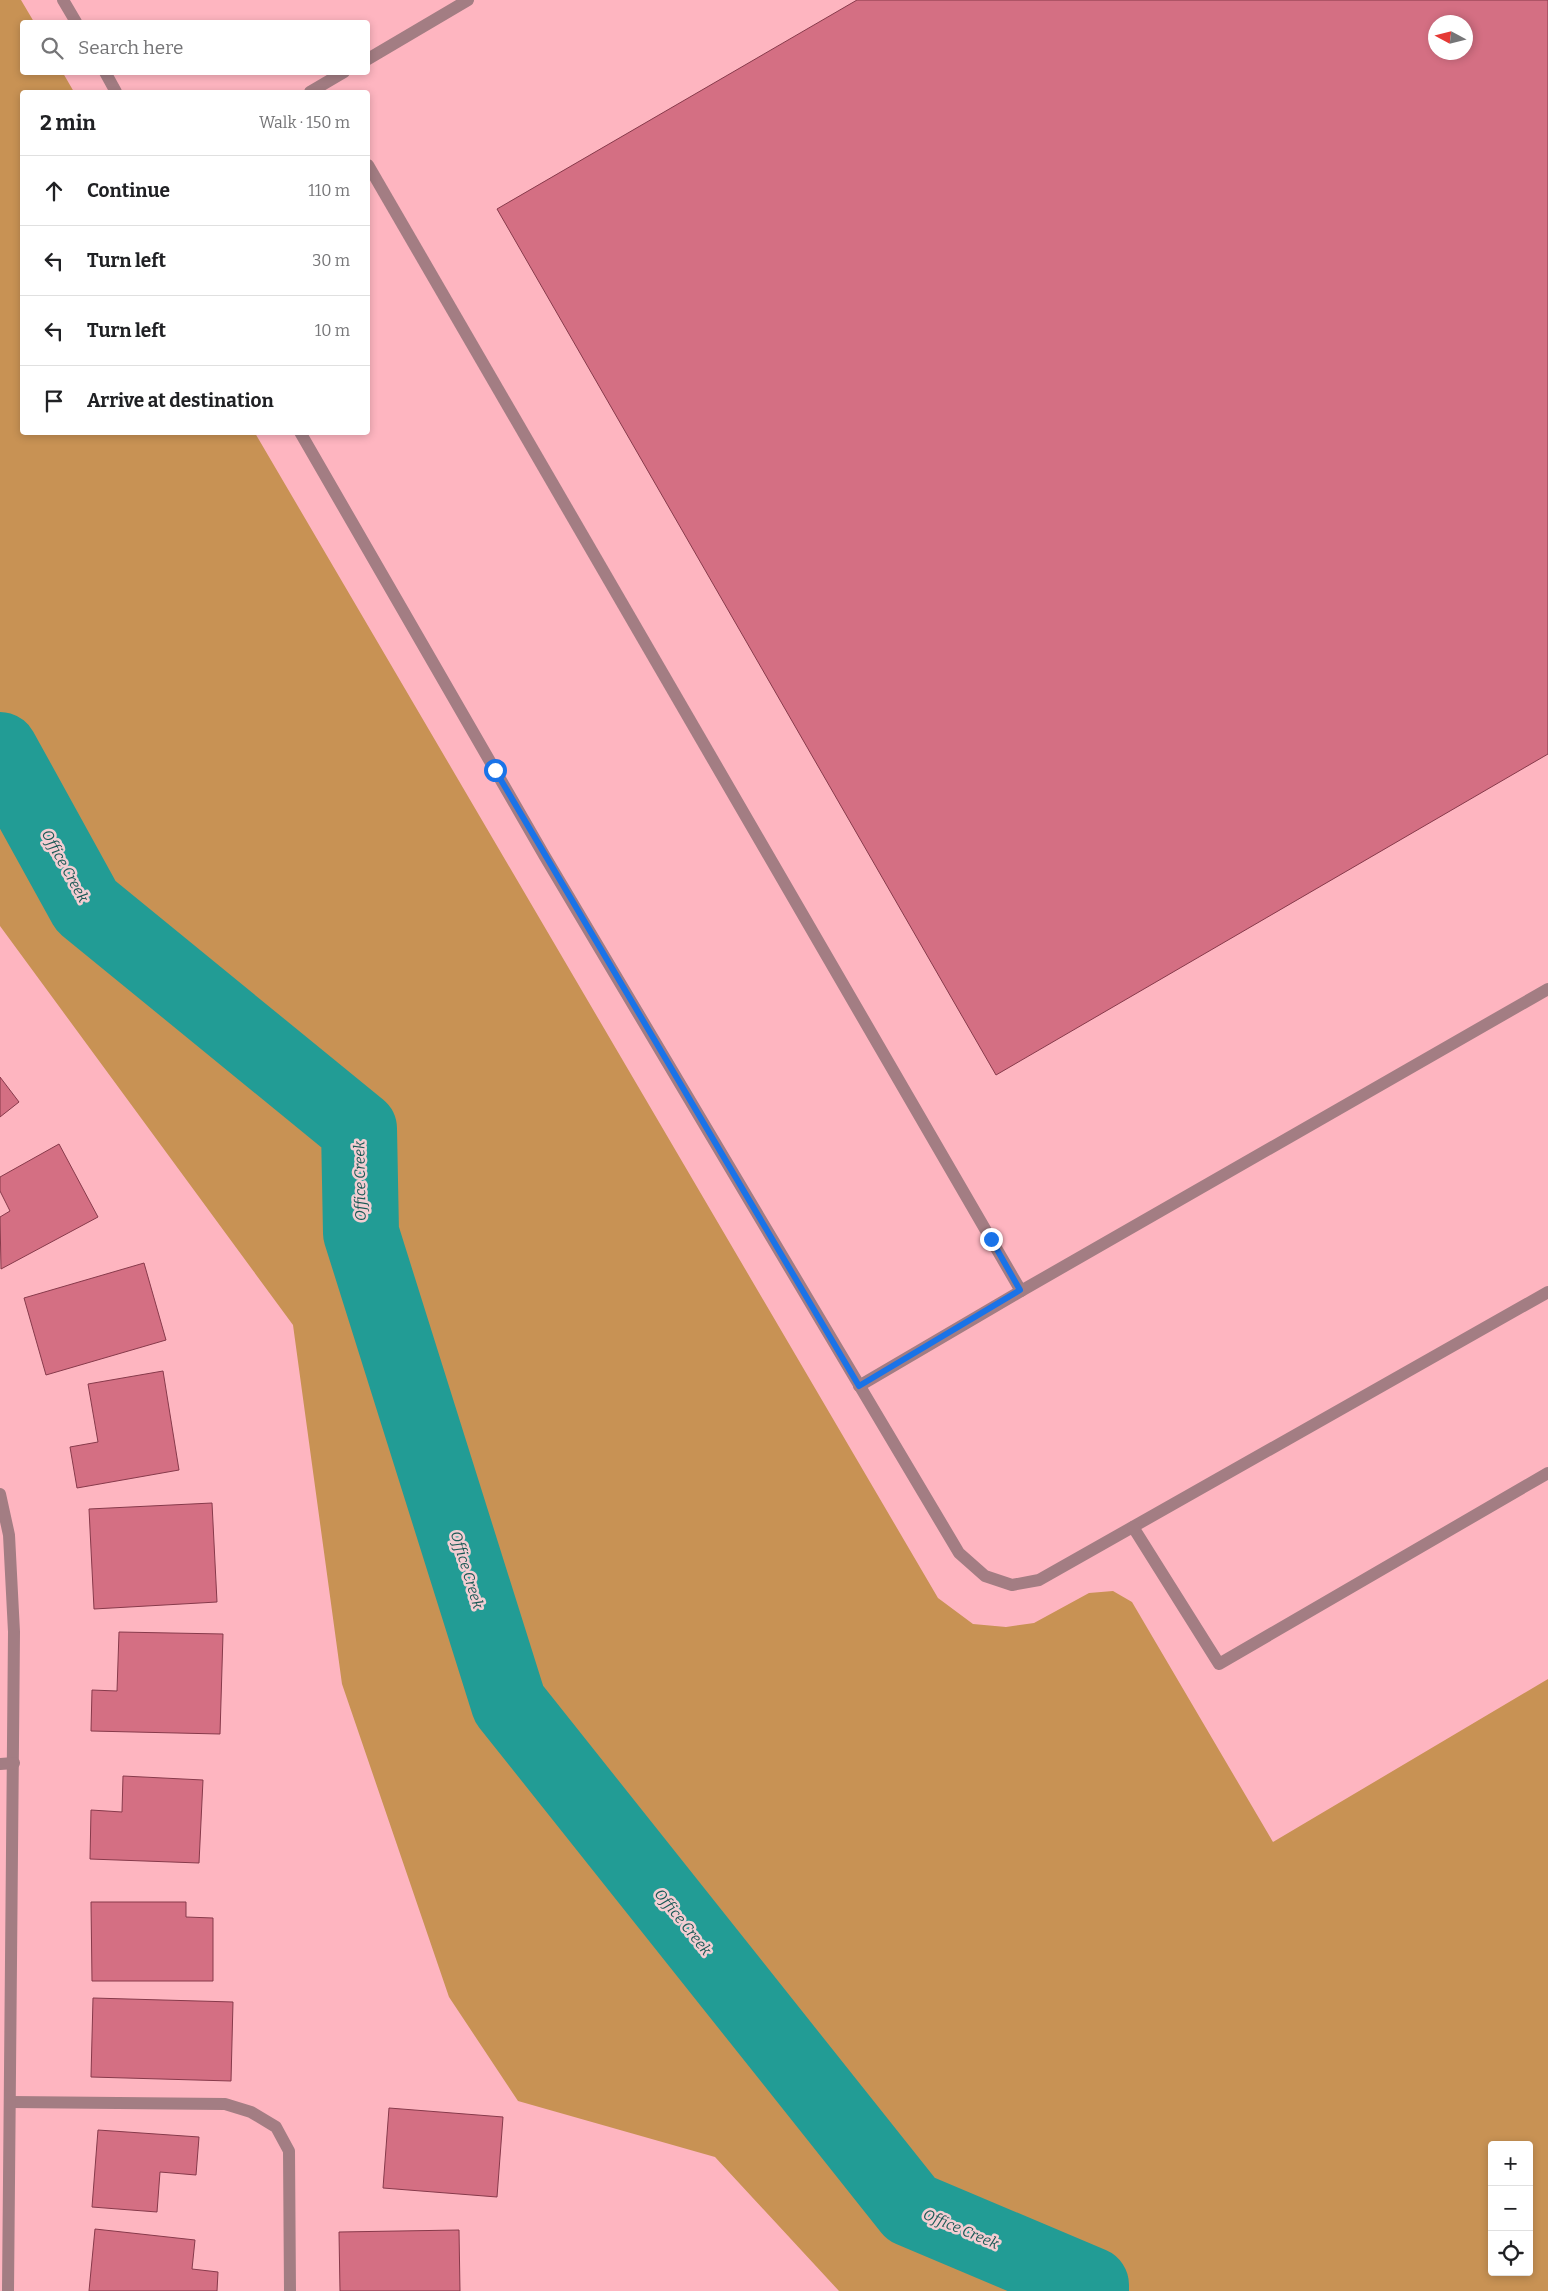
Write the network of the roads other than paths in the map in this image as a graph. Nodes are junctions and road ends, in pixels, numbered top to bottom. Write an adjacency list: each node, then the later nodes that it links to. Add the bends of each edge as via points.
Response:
1 (63, 0): 3 (street)
2 (468, 0): 4 (street)
3 (75, 20)
4 (370, 58)
5 (107, 75): 8 (street)
6 (340, 75): 7 (street)
7 (324, 89)
8 (115, 90)
9 (370, 168): 12 (street)
10 (302, 435): 14 (street, via 544,855)
11 (1548, 989): 12 (street)
12 (1020, 1290): 14 (street)
13 (1548, 1292): 17 (street)
14 (859, 1386): 17 (street, via 959,1553 985,1576 1012,1585 1039,1580)
15 (1548, 1473): 17 (street, via 1219,1664)
16 (0, 1494): 18 (street, via 9,1535 14,1632)
17 (1133, 1527)
18 (14, 1763): 19 (street); 20 (street)
19 (0, 1764)
20 (11, 2102): 21 (street); 22 (street, via 226,2104 251,2112 276,2128 289,2151)
21 (8, 2291)
22 (290, 2291)

